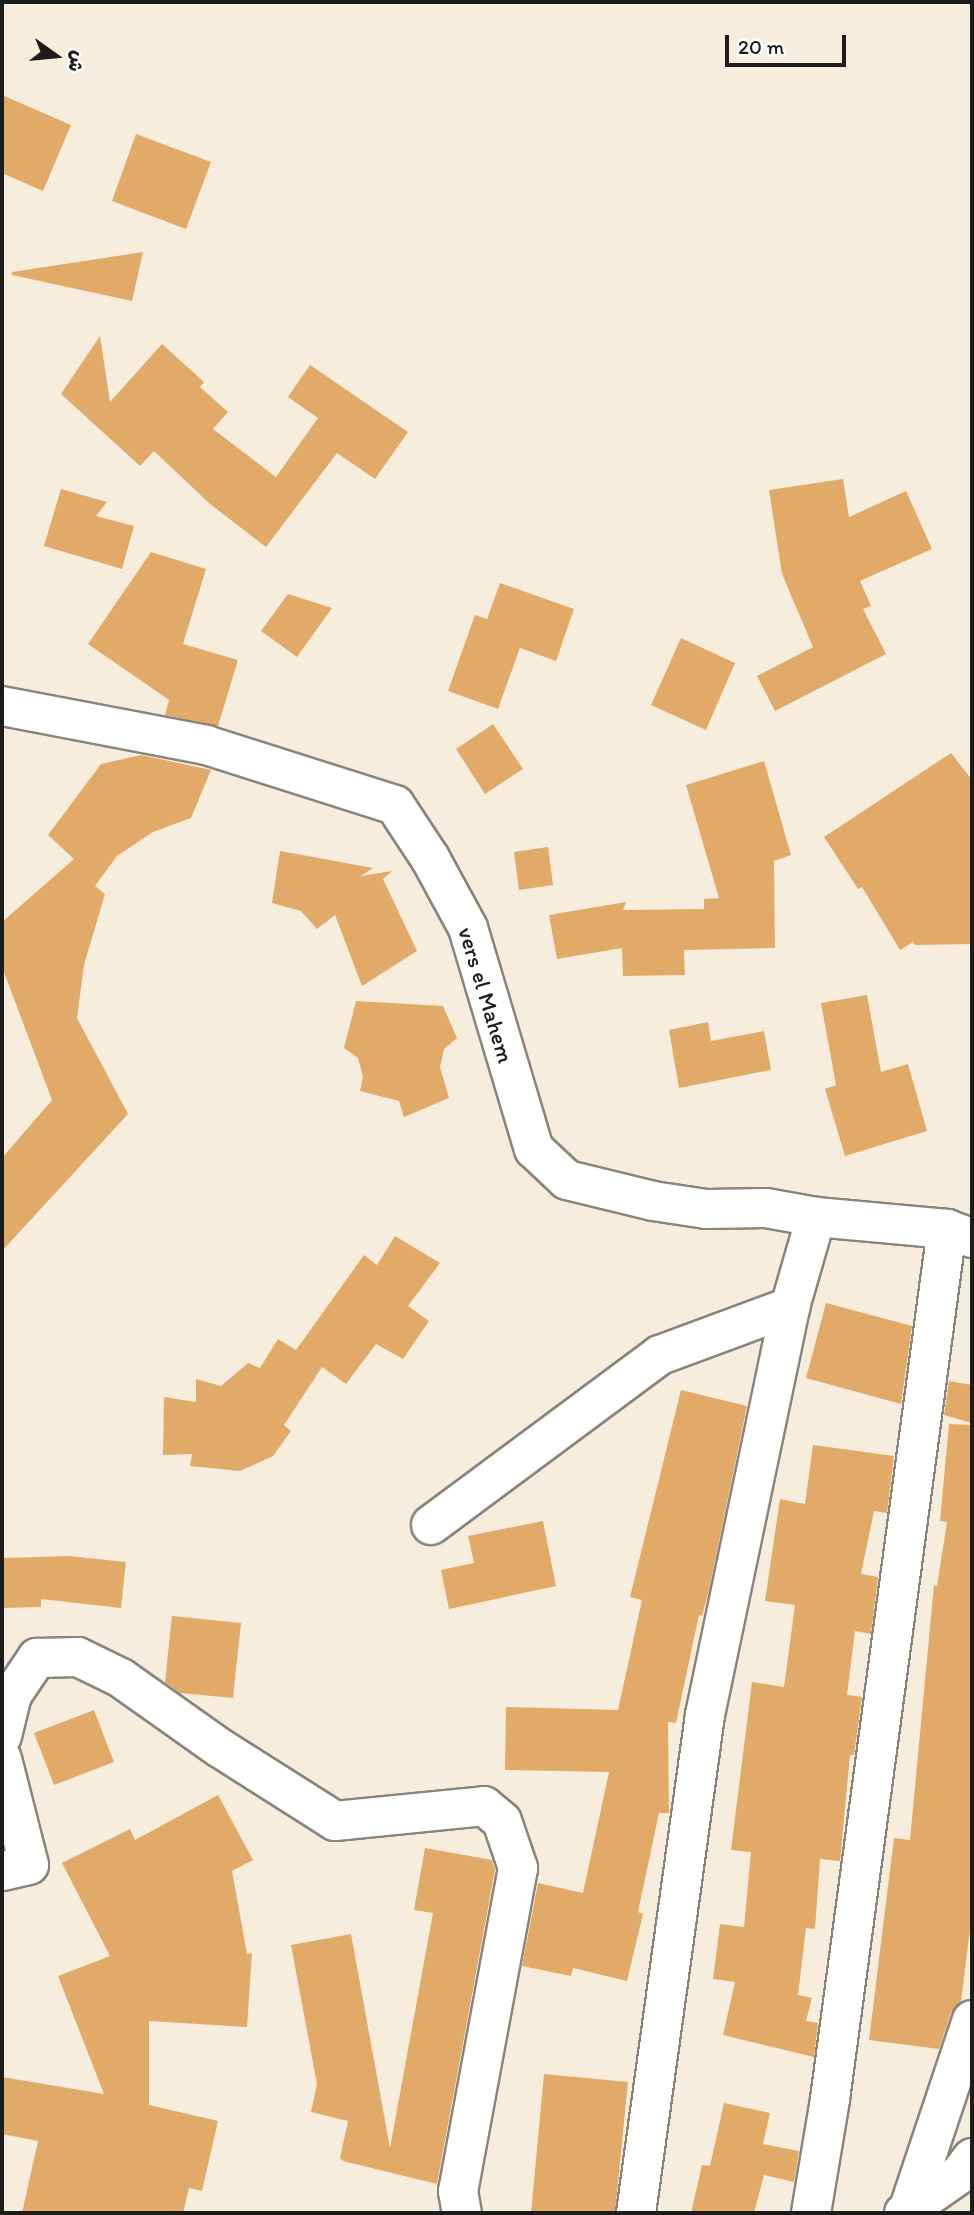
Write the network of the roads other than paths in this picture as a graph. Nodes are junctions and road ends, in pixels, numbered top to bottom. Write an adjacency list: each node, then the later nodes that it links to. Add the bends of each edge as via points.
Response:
1 (2, 706): 2 (street, vers el Mahem, via 206,744 395,805 468,928 534,1149 567,1180 653,1201 706,1209 766,1208)
2 (816, 1217): 3 (street, vers el Mahem); 4 (street)
3 (960, 1234): 14 (street)
4 (790, 1307): 5 (street, via 660,1355); 13 (street, via 705,1715)
5 (431, 1525)
6 (2, 1736): 12 (street, via 12,1695 37,1658 78,1657 121,1678 335,1821 484,1806 502,1821 518,1868 458,2191)
7 (2, 1759): 8 (street, via 29,1865)
8 (2, 1871)
9 (972, 2020): 11 (street)
10 (972, 2158): 11 (street, via 960,2174)
11 (906, 2210)
12 (462, 2213)
13 (636, 2213)
14 (811, 2213)

